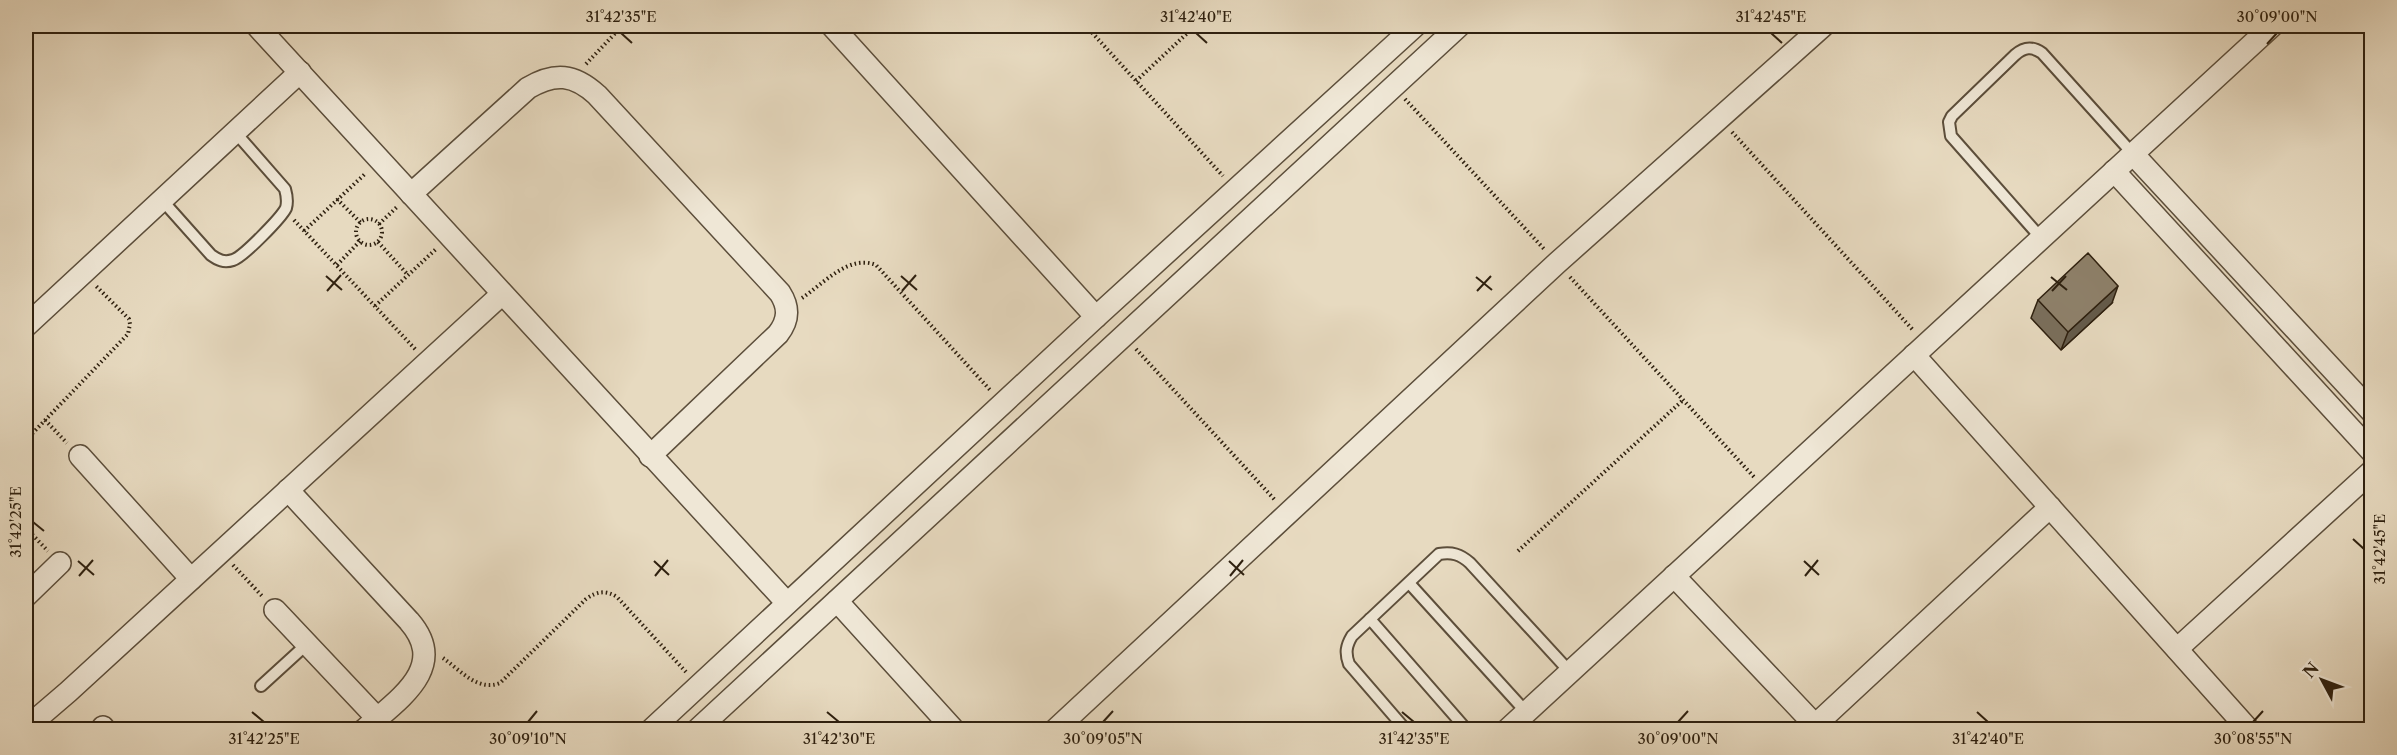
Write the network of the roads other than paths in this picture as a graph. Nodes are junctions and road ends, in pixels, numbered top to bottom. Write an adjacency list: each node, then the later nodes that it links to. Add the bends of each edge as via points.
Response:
1 (257, 26): 7 (street)
2 (832, 26): 17 (street)
3 (1415, 26): 13 (street)
4 (1459, 26): 15 (street)
5 (1823, 26): 53 (street, via 1557,263)
6 (2272, 26): 9 (street)
7 (300, 72): 8 (street); 11 (street)
8 (235, 132): 12 (street); 12 (lane, via 285,189 287,204 238,258 226,261 211,255)
9 (2133, 154): 10 (street); 14 (lane, via 2043,53 2028,48 2015,54 1952,116 1949,129); 22 (street)
10 (2114, 171): 14 (street); 23 (street)
11 (411, 194): 16 (street); 25 (street, via 528,88 541,80 572,78 597,95 780,292 787,309 778,334)
12 (162, 200): 18 (street)
13 (1183, 237): 15 (street); 17 (street)
14 (2041, 238): 19 (street)
15 (1203, 261): 21 (street)
16 (502, 294): 25 (street); 27 (street)
17 (1096, 317): 20 (street)
18 (26, 326)
19 (1920, 350): 29 (street); 32 (street)
20 (1028, 379): 21 (street); 28 (street)
21 (1050, 403): 30 (street)
22 (2372, 412)
23 (2372, 452)
24 (80, 456): 33 (street)
25 (650, 456): 37 (street)
26 (2372, 471): 41 (street)
27 (288, 490): 33 (street); 47 (street, via 418,631 423,643 423,669 416,681)
28 (893, 505): 30 (street); 37 (street)
29 (2050, 507): 41 (street); 48 (street)
30 (914, 529): 36 (street)
31 (60, 563): 35 (street)
32 (1674, 576): 43 (street); 48 (street)
33 (191, 579): 49 (street)
34 (1409, 582): 39 (lane); 43 (lane, via 1439,554 1461,555); 46 (lane)
35 (26, 596)
36 (837, 601): 44 (street); 52 (street)
37 (787, 603): 42 (street)
38 (274, 610): 40 (street)
39 (1370, 619): 54 (lane, via 1352,636 1346,655 1349,664); 55 (lane)
40 (307, 644): 45 (lane); 47 (street)
41 (2177, 649): 57 (street)
42 (728, 658): 44 (street); 50 (street)
43 (1570, 672): 46 (street)
44 (748, 682): 51 (street)
45 (261, 686)
46 (1526, 712): 56 (street)
47 (371, 724)
48 (1813, 727)
49 (26, 728)
50 (651, 729)
51 (697, 729)
52 (954, 729)
53 (1055, 729)
54 (1406, 729)
55 (1467, 729)
56 (1507, 729)
57 (2249, 729)

